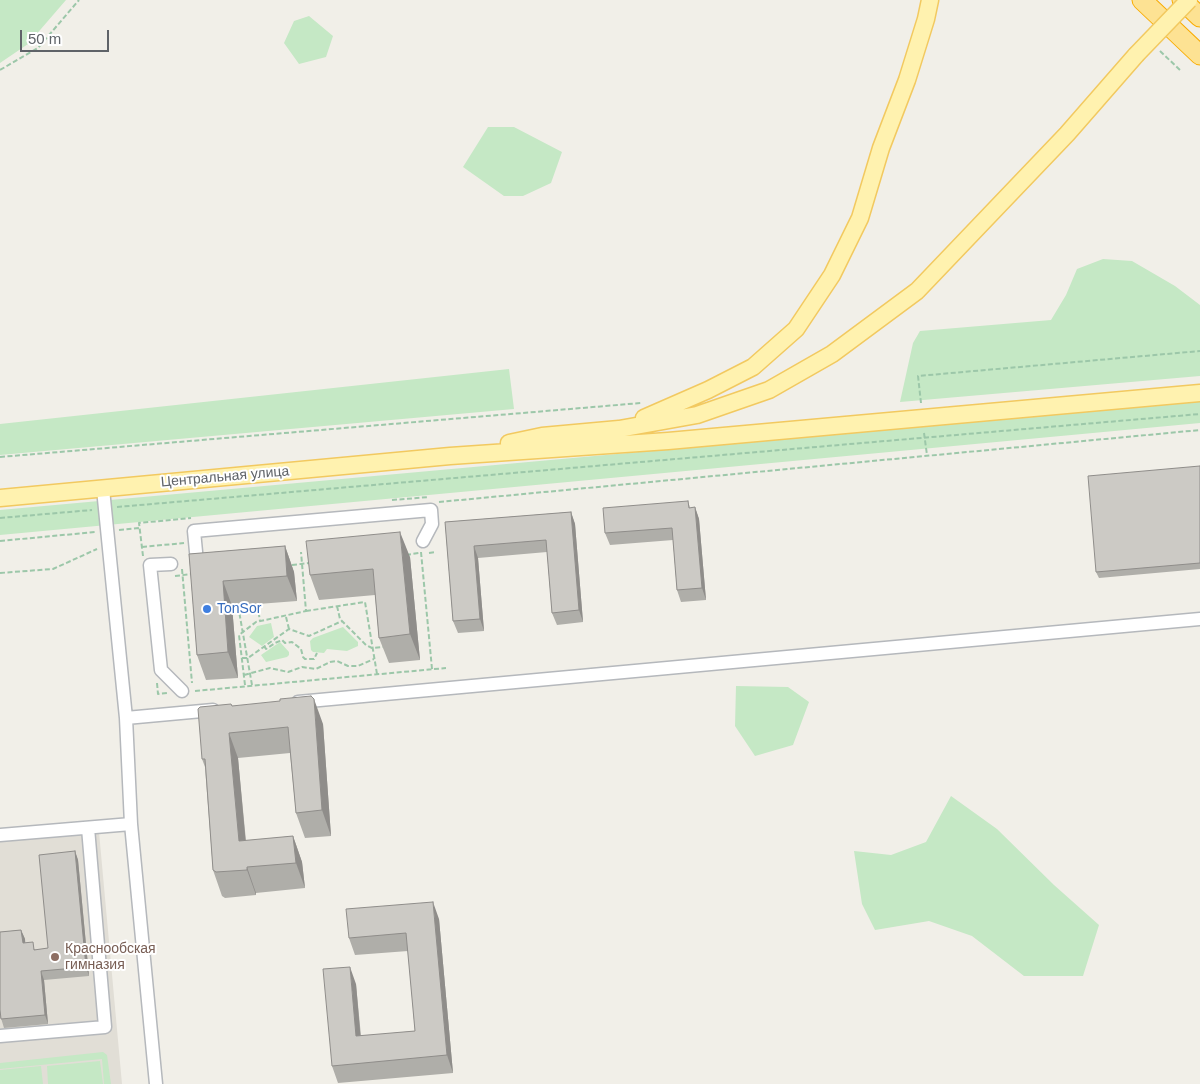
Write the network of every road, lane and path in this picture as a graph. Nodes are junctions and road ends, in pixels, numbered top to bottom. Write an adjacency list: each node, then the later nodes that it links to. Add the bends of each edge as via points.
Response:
1 (79, 0): 9 (path, via 38,48)
2 (930, 0): 16 (main road, via 907,80 881,148 860,218 832,274 796,329 753,367)
3 (1142, 0): 8 (highway)
4 (1182, 0): 6 (highway)
5 (1189, 0): 7 (main road, bridge)
6 (1200, 17)
7 (1150, 41): 10 (path); 16 (main road, bridge, via 1068,134 917,290 832,354 769,390 697,415)
8 (1200, 55)
9 (0, 70)
10 (1180, 70)
11 (1200, 351): 12 (path)
12 (918, 376)
13 (1200, 393): 18 (main road, via 668,441)
14 (641, 403): 19 (path)
15 (1200, 414): 24 (path)
16 (619, 429): 18 (main road, via 542,436)
17 (1200, 430): 23 (path)
18 (450, 456): 20 (main road, Центральная улица)
19 (0, 457)
20 (103, 489): 22 (main road, Центральная улица); 24 (street)
21 (425, 497): 25 (path)
22 (0, 498)
23 (440, 502)
24 (105, 508): 26 (path); 28 (street)
25 (426, 510): 31 (street, via 431,510 432,524); 36 (street, via 194,531)
26 (0, 518)
27 (140, 528): 28 (path)
28 (107, 537): 29 (path); 41 (path, via 85,555 53,569); 70 (street)
29 (0, 541)
30 (184, 543): 32 (path)
31 (422, 547): 34 (path); 35 (path); 61 (path)
32 (142, 548)
33 (301, 552): 39 (path)
34 (436, 552)
35 (403, 555)
36 (197, 562)
37 (176, 563): 43 (path); 44 (street, via 150,565)
38 (311, 563): 39 (path)
39 (302, 564): 40 (path); 46 (path)
40 (292, 565)
41 (0, 573)
42 (192, 574): 43 (path)
43 (182, 575): 44 (path); 66 (path, via 193,691)
44 (151, 578): 67 (street, via 161,670)
45 (336, 606): 46 (path); 50 (path); 55 (path, via 365,602)
46 (306, 611): 47 (path)
47 (286, 616): 49 (path); 51 (path)
48 (1200, 620): 68 (street)
49 (260, 621): 52 (path); 52 (path, via 258,609 238,611)
50 (342, 621): 51 (path, via 309,636); 55 (path, via 366,646)
51 (289, 629): 53 (path)
52 (242, 633): 57 (path, via 239,635); 58 (path)
53 (264, 646): 56 (path, via 266,649 282,640 301,649 305,659 314,659); 58 (path)
54 (384, 647): 55 (path)
55 (372, 648): 59 (path)
56 (317, 653)
57 (242, 658): 58 (path); 64 (path)
58 (248, 658): 62 (path)
59 (374, 658): 62 (path, via 358,666 337,661 316,669 302,667 282,672 270,668); 63 (path)
60 (446, 668): 61 (path)
61 (432, 669): 63 (path)
62 (250, 673): 64 (path); 65 (path)
63 (377, 674): 65 (path)
64 (244, 675): 66 (path)
65 (252, 685): 66 (path)
66 (246, 686)
67 (182, 691)
68 (290, 703)
69 (222, 709): 70 (street)
70 (126, 718): 71 (street)
71 (131, 824): 72 (street); 75 (street)
72 (88, 828): 73 (street); 74 (street, via 105,1027)
73 (0, 835)
74 (0, 1036)
75 (156, 1084)

